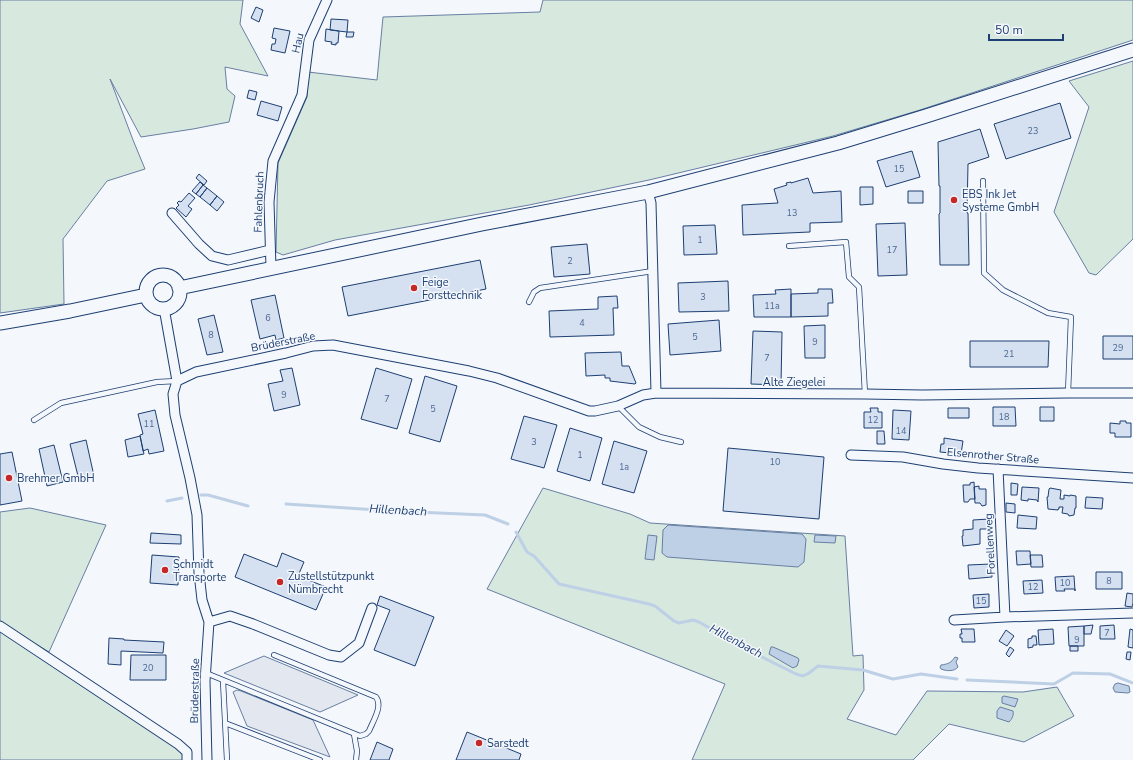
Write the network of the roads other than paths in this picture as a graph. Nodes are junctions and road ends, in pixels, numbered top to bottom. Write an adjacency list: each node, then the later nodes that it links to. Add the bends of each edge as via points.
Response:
1 (327, 0): 3 (street, Hau, via 309,40)
2 (1133, 50): 5 (main road, via 838,143)
3 (302, 94): 8 (street, Fahlenbruch, via 273,161 269,202)
4 (983, 181): 18 (lane, via 984,273 1003,290 1048,313 1071,317)
5 (648, 192): 9 (main road); 10 (street, via 651,203)
6 (172, 213): 8 (street, via 212,256 228,260)
7 (789, 246): 20 (lane, via 846,242 849,277 859,287)
8 (270, 250): 9 (street, Fahlenbruch)
9 (271, 268): 11 (main road)
10 (653, 272): 13 (lane, via 540,288 534,292); 17 (street)
11 (179, 288): 12 (main road, via 170,276 159,275 149,282); 14 (main road, via 179,295 174,304)
12 (146, 294): 14 (main road, via 150,303); 15 (main road)
13 (529, 302)
14 (164, 308): 16 (street)
15 (0, 323)
16 (177, 381): 21 (street, Brüderstraße, via 196,372 313,346 333,345 497,378 589,411); 22 (lane, via 157,382 61,403); 31 (street, Brüderstraße, via 173,394 175,415 197,515 202,600)
17 (656, 393): 20 (street, Alte Ziegelei); 21 (street, Brüderstraße, via 643,395)
18 (1068, 393): 19 (street, Alte Ziegelei); 20 (street, Alte Ziegelei)
19 (1133, 393)
20 (865, 394)
21 (618, 406): 23 (lane, via 639,427 660,437)
22 (34, 420)
23 (681, 442)
24 (851, 455): 25 (street, Elsenrother Straße, via 903,457)
25 (998, 469): 26 (street, Elsenrother Straße); 29 (street, Forellenweg)
26 (1133, 478)
27 (372, 608): 31 (street, via 359,643 341,657 329,655 230,616)
28 (1133, 613): 29 (street)
29 (1005, 617): 30 (street)
30 (954, 620)
31 (209, 622): 34 (street, Brüderstraße)
32 (0, 626): 38 (street, via 178,744 187,752)
33 (274, 655): 37 (lane, via 376,697 379,705 369,731 364,736)
34 (206, 673): 35 (lane); 39 (street, Brüderstraße)
35 (223, 681): 36 (lane); 37 (lane)
36 (225, 723): 40 (lane); 41 (lane)
37 (354, 734): 42 (lane)
38 (187, 760)
39 (207, 760)
40 (227, 760)
41 (320, 760)
42 (356, 760)

